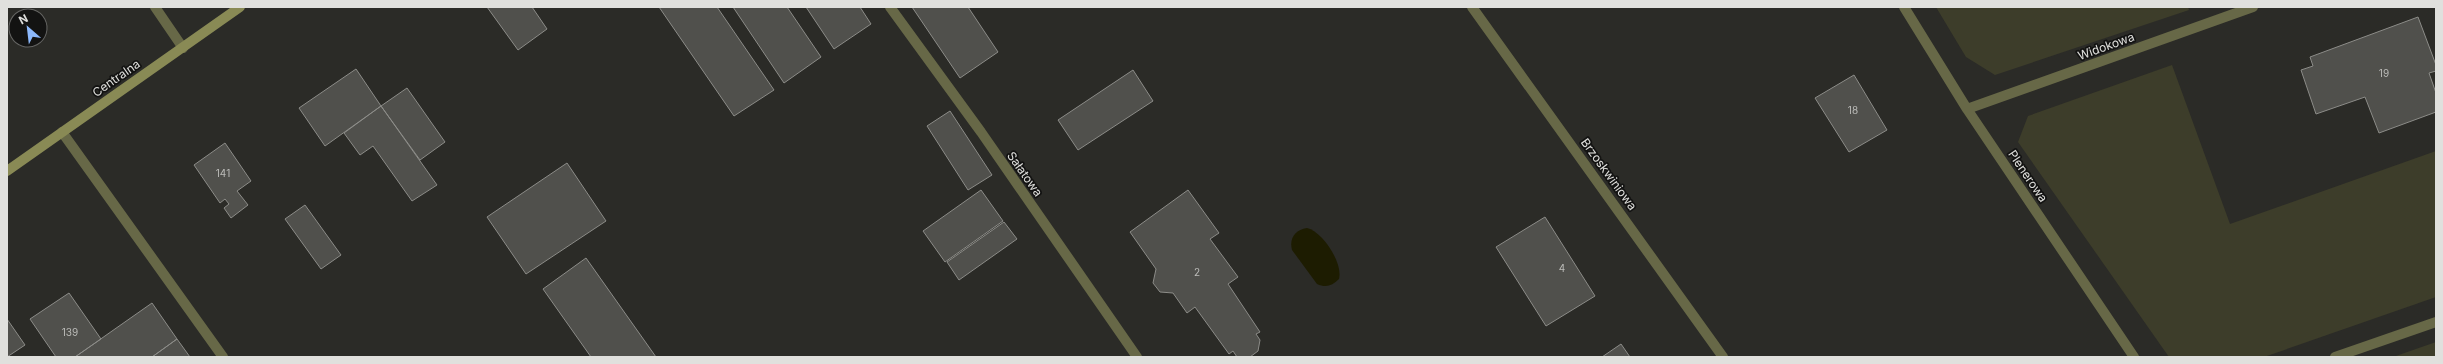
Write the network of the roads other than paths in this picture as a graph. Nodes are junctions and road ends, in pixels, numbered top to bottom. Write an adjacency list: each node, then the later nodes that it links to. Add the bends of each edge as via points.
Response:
1 (155, 7): 7 (street)
2 (240, 7): 7 (street, Centralna)
3 (890, 7): 13 (street, Sałatowa, via 981,132)
4 (1472, 7): 14 (street, Brzoskwiniowa)
5 (1904, 7): 8 (street, Plenerowa)
6 (2253, 7): 8 (street, Widokowa)
7 (183, 48): 9 (street, Centralna)
8 (1968, 109): 15 (street, Plenerowa)
9 (62, 132): 10 (street, Centralna); 12 (street)
10 (7, 171)
11 (2436, 322): 16 (street)
12 (223, 357)
13 (1137, 357)
14 (1723, 357)
15 (2134, 357)
16 (2335, 357)

